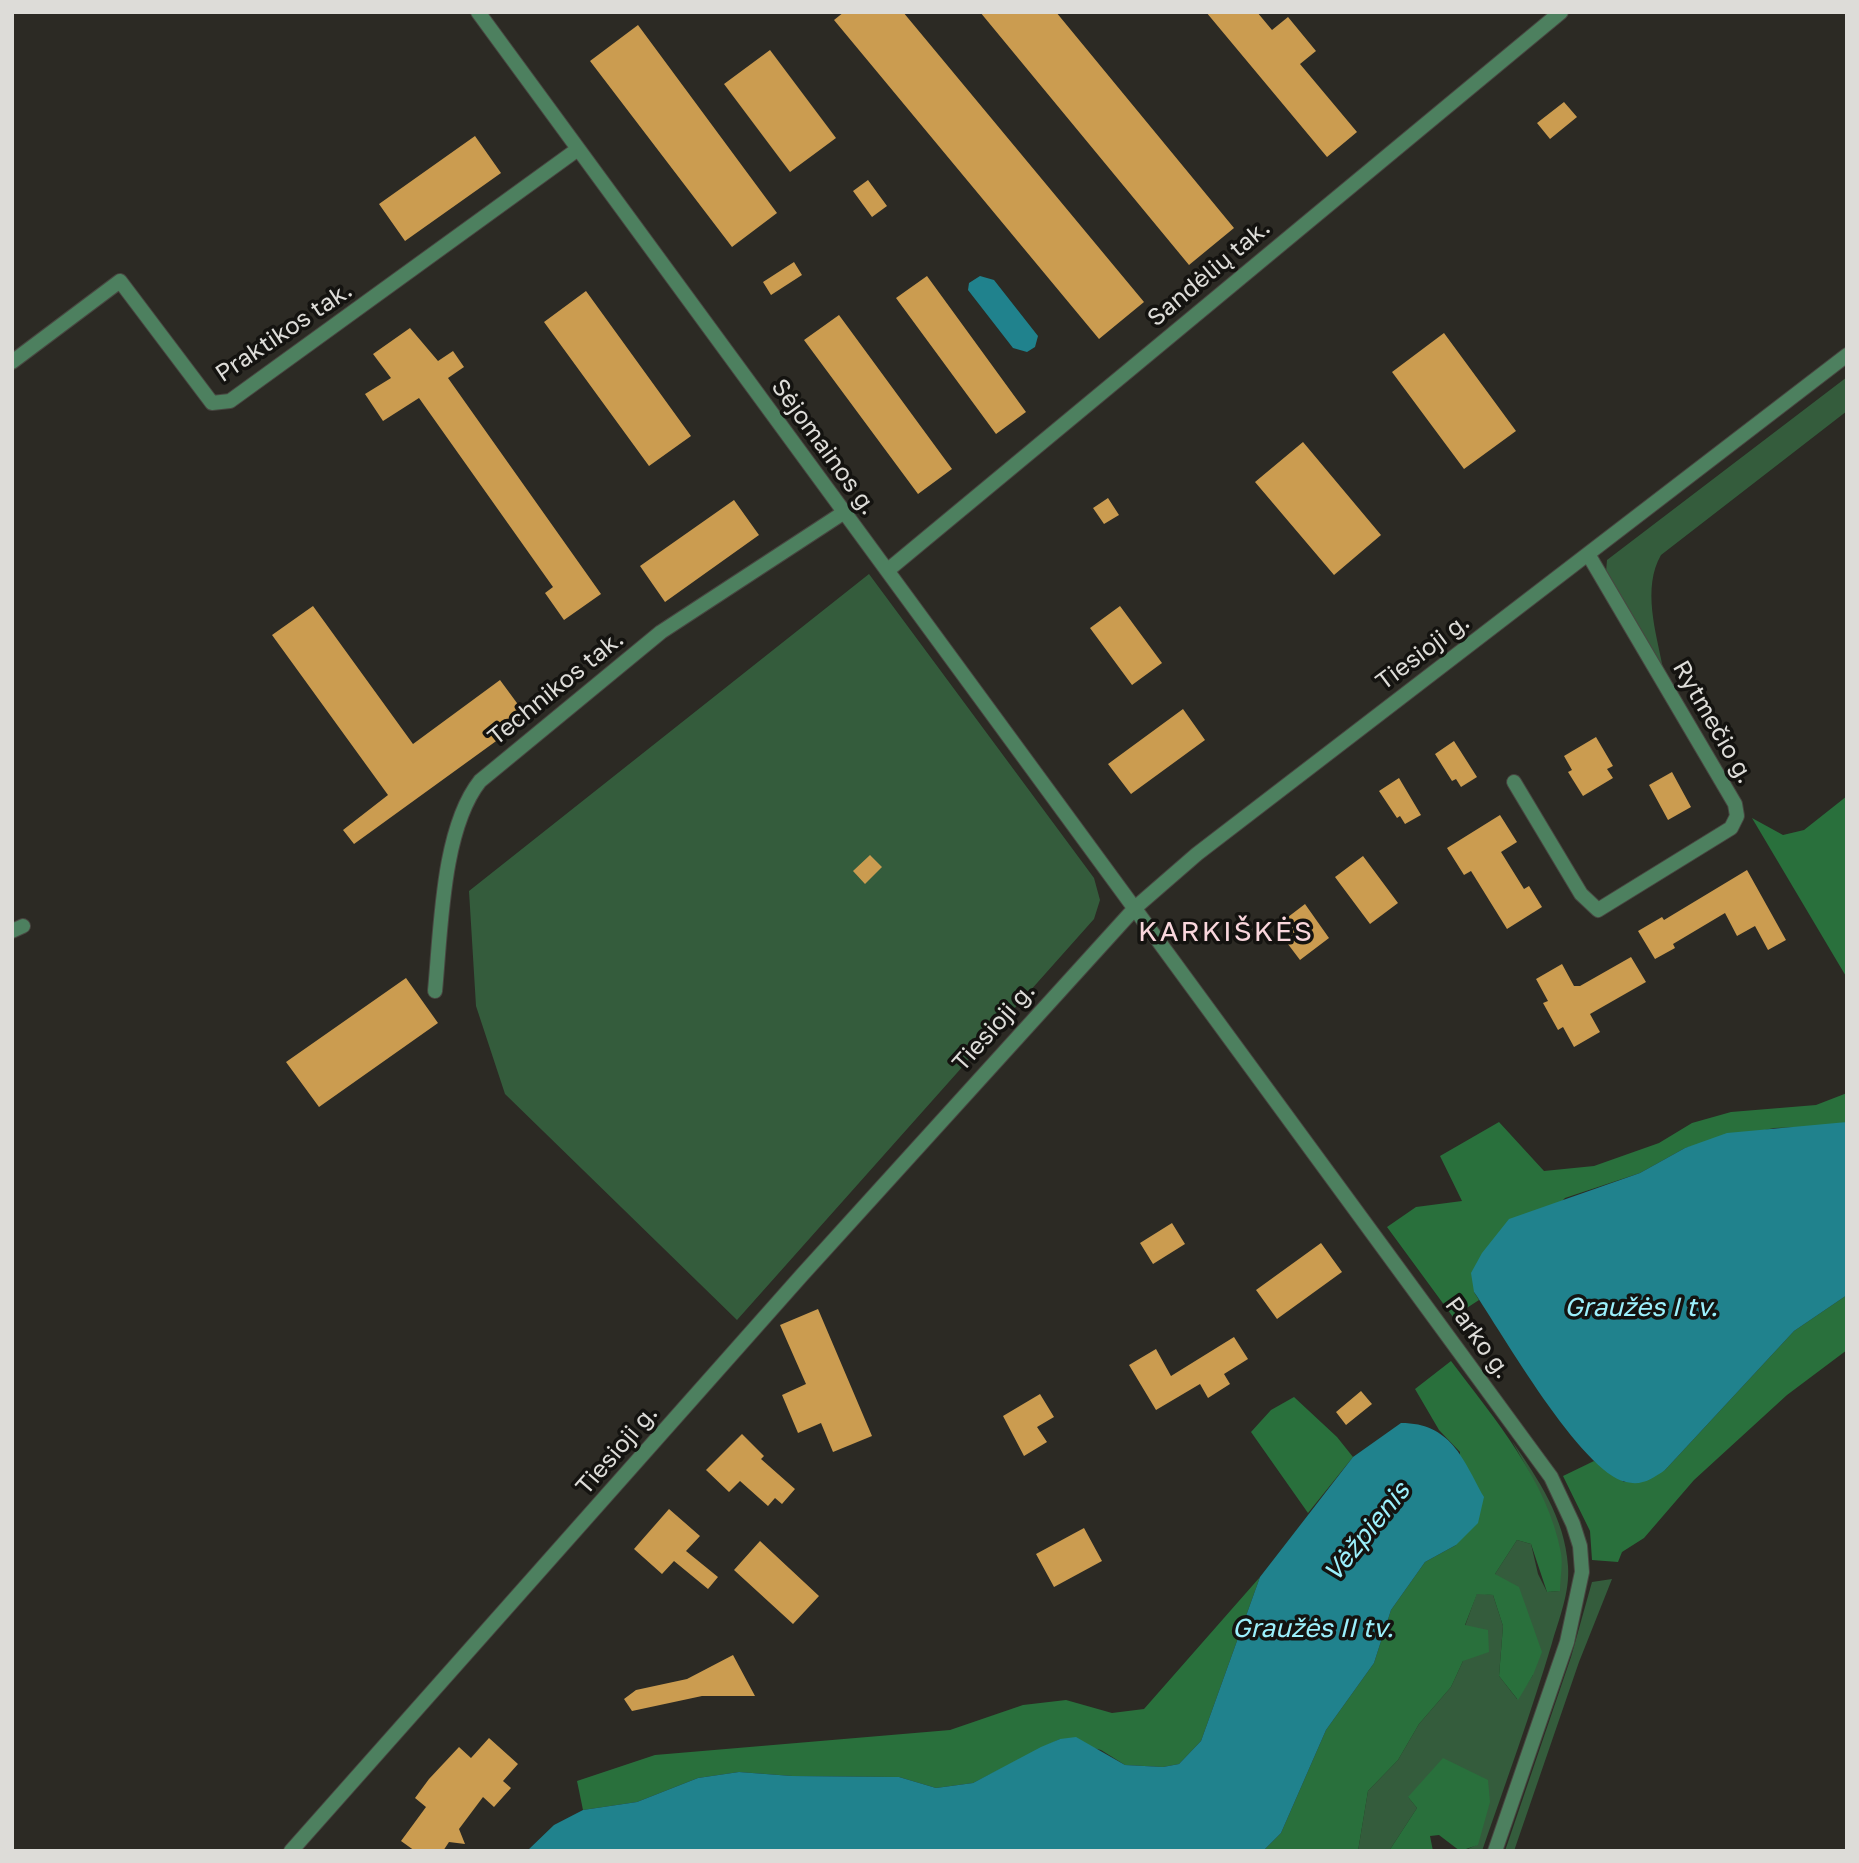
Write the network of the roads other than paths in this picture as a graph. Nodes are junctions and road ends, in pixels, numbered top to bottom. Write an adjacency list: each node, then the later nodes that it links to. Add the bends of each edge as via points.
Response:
1 (478, 12): 3 (street, Sėjomainos g.)
2 (1561, 12): 8 (street, Sandėlių tak.)
3 (578, 149): 5 (street, Praktikos tak., via 230,401 212,403 120,281); 6 (street, Sėjomainos g.)
4 (1847, 355): 7 (street, Tiesioji g.)
5 (12, 362)
6 (843, 513): 8 (street, Sėjomainos g.); 11 (street, Technikos tak., via 661,632 480,781 467,797 456,825)
7 (1588, 554): 9 (street, Rytmečio g., via 1735,804 1737,816 1731,828 1598,910 1581,894); 10 (street, Tiesioji g., via 1197,854)
8 (888, 570): 10 (street, Sėjomainos g.)
9 (1514, 782)
10 (1136, 907): 12 (street, Tiesioji g.); 13 (street, Parko g., via 1551,1477 1573,1524 1582,1572 1567,1642)
11 (435, 990)
12 (291, 1851)
13 (1495, 1851)

